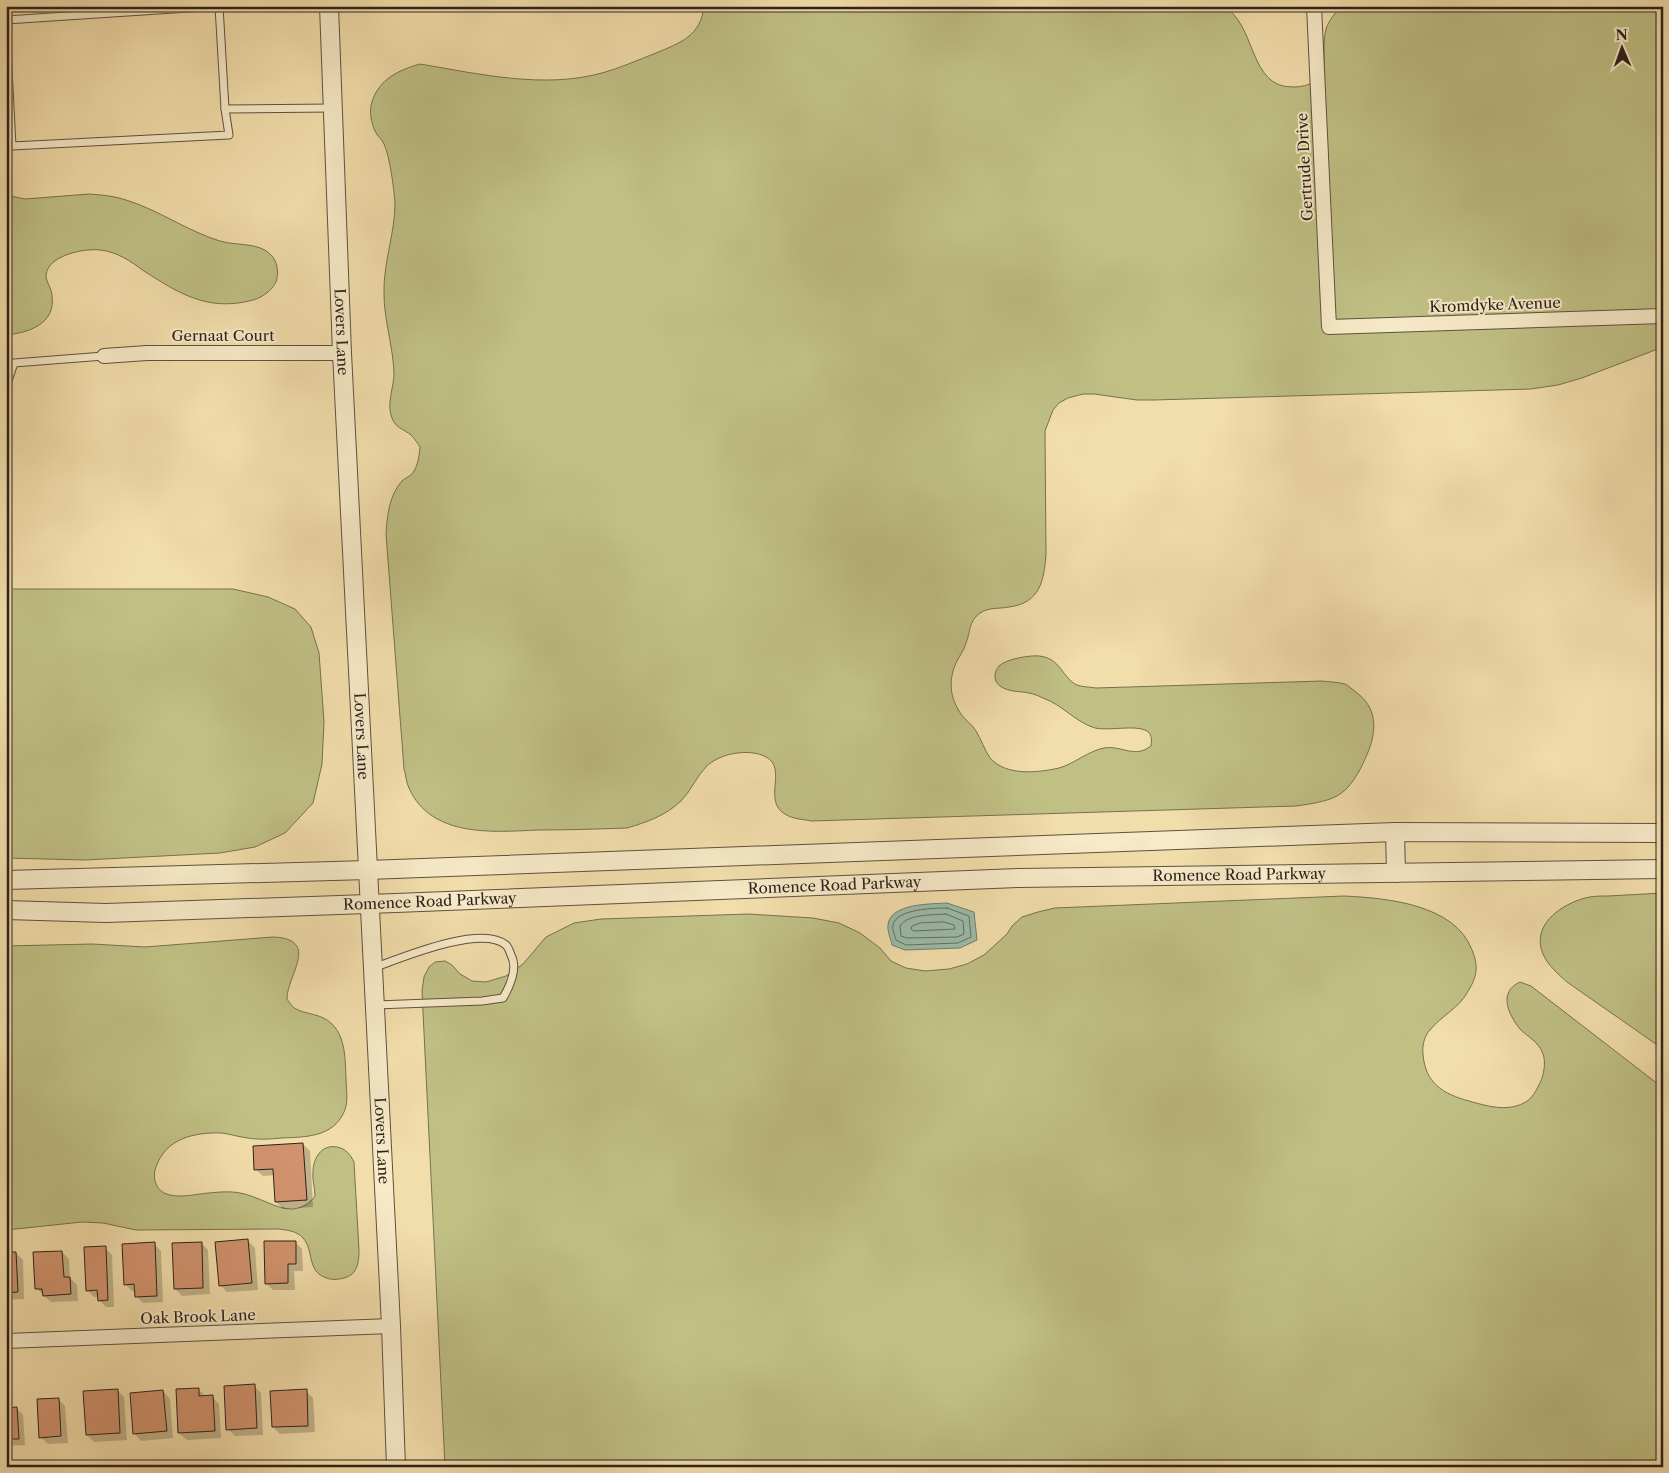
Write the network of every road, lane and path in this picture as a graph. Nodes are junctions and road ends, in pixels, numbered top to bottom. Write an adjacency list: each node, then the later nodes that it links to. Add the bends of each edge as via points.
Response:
1 (328, 6): 5 (street, Lovers Lane)
2 (1314, 6): 8 (street, Gertrude Drive)
3 (6, 20): 6 (lane, via 219,6)
4 (6, 30): 6 (lane, via 12,146 228,134)
5 (332, 108): 6 (lane); 9 (street, Lovers Lane)
6 (225, 109)
7 (1663, 316): 8 (street, Kromdyke Avenue)
8 (1329, 327)
9 (342, 353): 10 (street, Gernaat Court); 15 (street, Lovers Lane)
10 (104, 356): 11 (lane, via 14,363)
11 (6, 387)
12 (1395, 832): 13 (street, Romence Road Parkway); 15 (street, Romence Road Parkway); 16 (street)
13 (1663, 832)
14 (1663, 869): 16 (street, Romence Road Parkway)
15 (368, 870): 17 (street, Romence Road Parkway); 18 (street, Lovers Lane)
16 (1396, 872): 18 (street, Romence Road Parkway, via 1018,878)
17 (6, 880)
18 (369, 904): 19 (street, Romence Road Parkway, via 106,914); 20 (street, Lovers Lane)
19 (6, 910)
20 (373, 968): 21 (street, Lovers Lane); 21 (lane, via 460,939 490,938 506,945 514,960 511,985 503,998)
21 (374, 1005): 22 (street, Lovers Lane)
22 (391, 1326): 23 (street, Oak Brook Lane); 24 (street, Lovers Lane)
23 (6, 1341)
24 (396, 1467)

